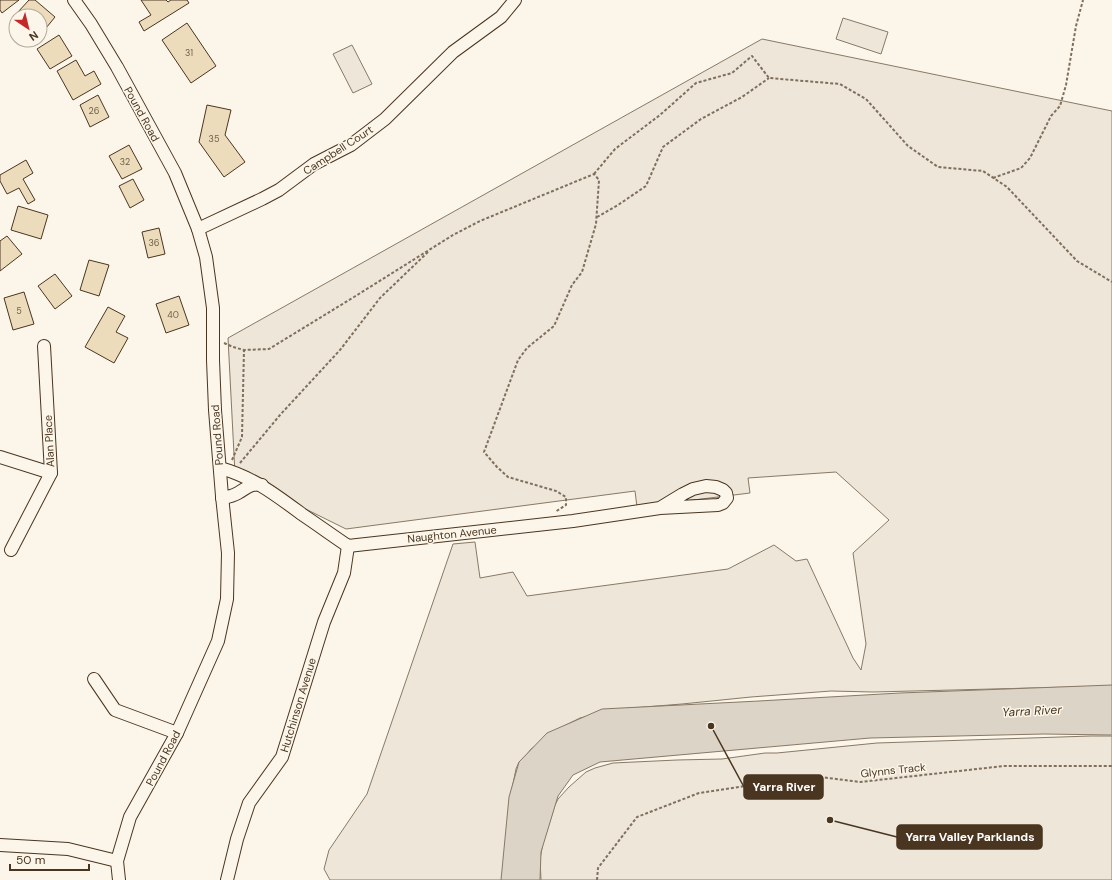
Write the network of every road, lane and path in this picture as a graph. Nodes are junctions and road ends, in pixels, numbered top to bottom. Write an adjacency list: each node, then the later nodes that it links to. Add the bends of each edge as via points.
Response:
1 (74, 0): 8 (street, Pound Road, via 117,67 175,173)
2 (514, 0): 8 (street, Campbell Court, via 501,17 452,52 385,119 351,144 314,164 279,190)
3 (1083, 0): 6 (path, via 1060,106 1046,126 1030,158 1021,168)
4 (769, 78): 5 (path, via 752,56 732,73 696,83 660,115 615,148); 6 (path, via 840,84 866,99 908,146 938,167 983,171); 7 (path, via 742,97 701,119 663,147 646,186)
5 (594, 174): 7 (path, via 599,180); 9 (path, via 480,220)
6 (993, 178): 10 (path, via 1007,187 1077,261)
7 (596, 217): 20 (path, via 582,272 572,285 554,326 527,348 518,360 484,452 508,477 556,491 566,497 566,505)
8 (198, 229): 11 (street, Pound Road, via 206,257 213,308)
9 (432, 248): 13 (path, via 268,349); 15 (path, via 380,298 340,350)
10 (1112, 282)
11 (213, 335): 13 (path, via 225,344); 15 (street, Pound Road, via 215,410)
12 (44, 346): 16 (street, Alan Place)
13 (244, 350): 15 (path, via 242,437)
14 (0, 457): 16 (street)
15 (227, 470): 17 (street); 18 (street, Pound Road)
16 (51, 473): 22 (street, Alan Place)
17 (262, 485): 18 (street, via 250,485 234,495); 21 (street)
18 (222, 498): 24 (street, Pound Road, via 228,553 227,599 218,641)
19 (660, 508): 21 (street, Naughton Avenue, via 573,521)
20 (550, 514)
21 (348, 546): 29 (street, Hutchinson Avenue, via 344,573 324,622 282,757 249,803 237,839)
22 (11, 550)
23 (94, 680): 24 (street, via 114,710)
24 (177, 733): 27 (street, Pound Road, via 130,817)
25 (1112, 766): 30 (path, Glynns Track, via 1004,766 860,782 812,776 699,793 637,817 598,868)
26 (1, 844): 27 (street, via 68,849)
27 (117, 861): 28 (street, Pound Road)
28 (119, 880)
29 (228, 880)
30 (597, 880)

